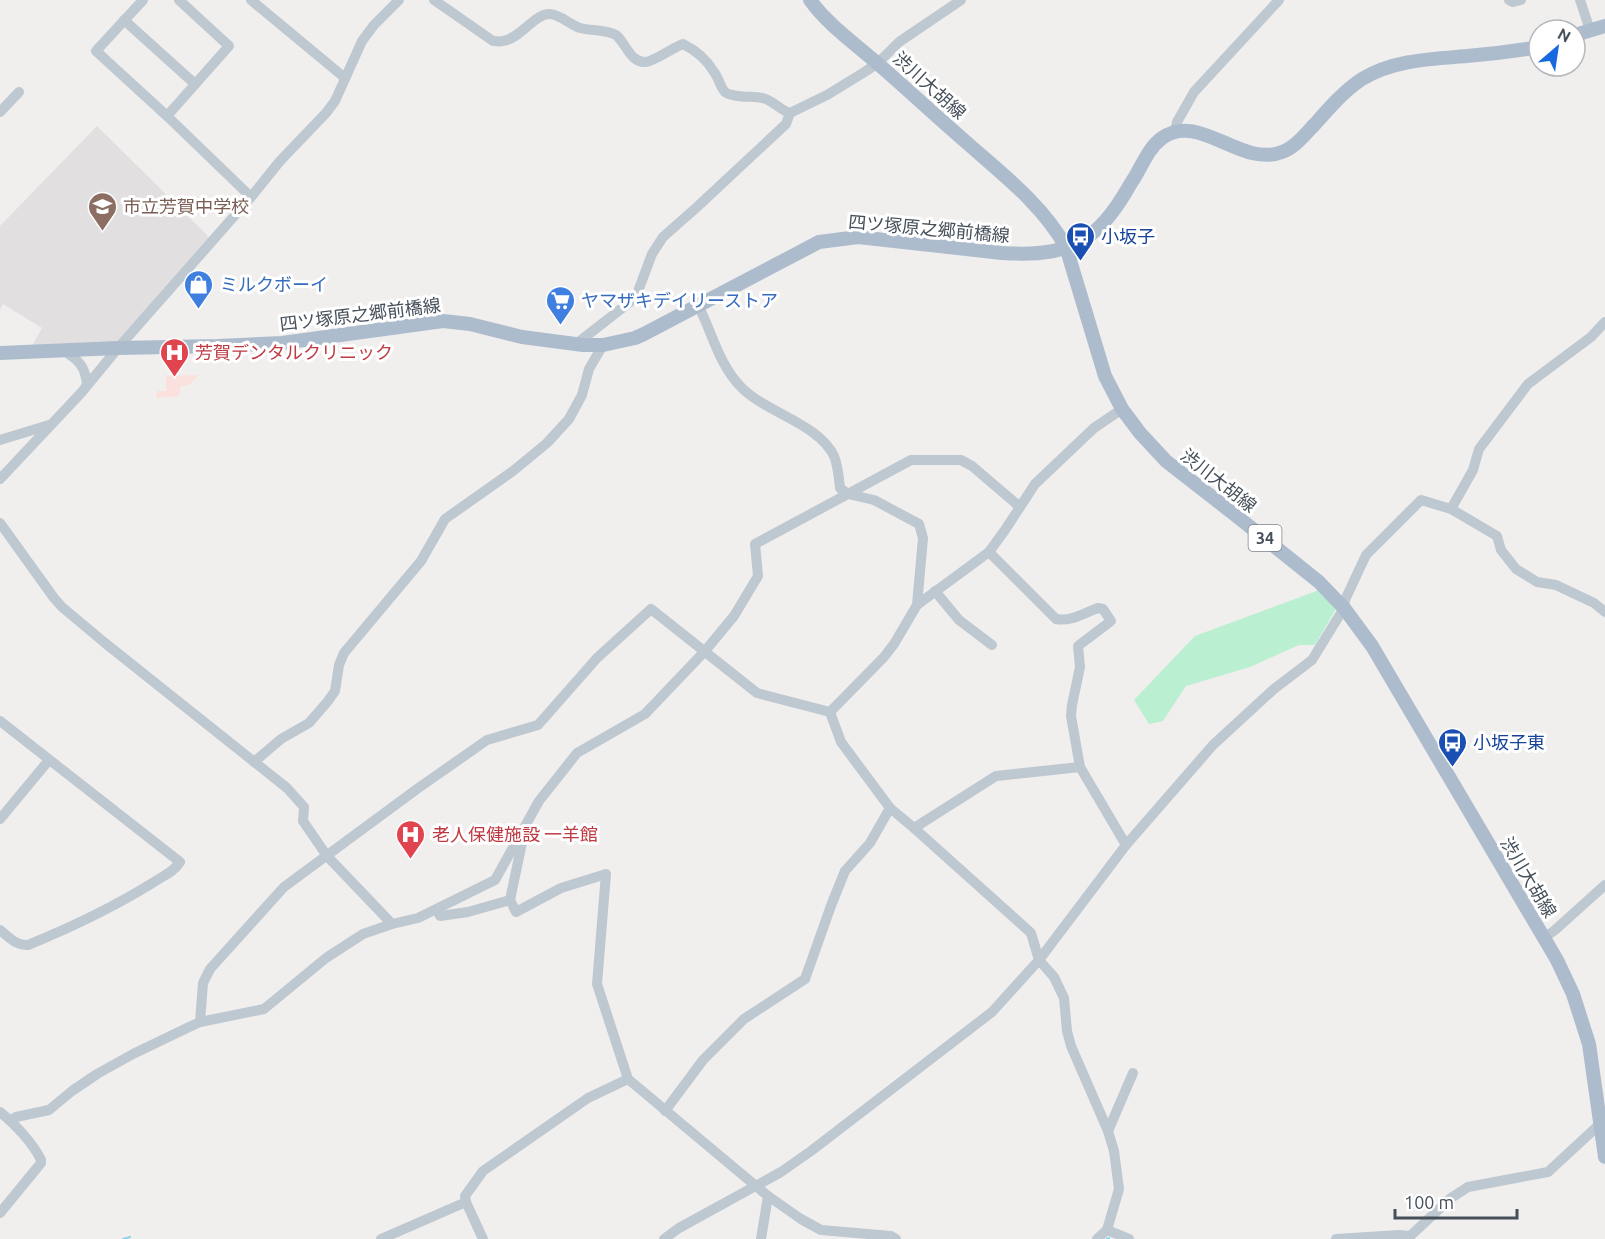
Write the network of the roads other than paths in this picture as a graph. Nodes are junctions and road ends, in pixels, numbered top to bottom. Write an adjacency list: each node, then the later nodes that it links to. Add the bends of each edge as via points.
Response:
1 (143, 0): 12 (street)
2 (179, 0): 19 (street, via 230,46)
3 (251, 0): 18 (street)
4 (399, 0): 18 (street, via 362,41)
5 (434, 0): 22 (street, via 493,41 514,37 545,14 579,27 614,34 639,61 647,62 683,44 714,71 724,91 765,98)
6 (810, 0): 17 (main road, 渋川大胡線 / 34)
7 (961, 0): 17 (street, via 899,42)
8 (1279, 0): 24 (street, via 1194,92)
9 (1509, 0): 10 (street)
10 (1521, 0)
11 (1580, 0): 14 (street)
12 (124, 20): 19 (street); 23 (street, via 96,51)
13 (1605, 26): 14 (main road)
14 (1590, 30): 15 (main road)
15 (1587, 31)
16 (1527, 48): 24 (main road, via 1409,62 1376,72 1346,91 1293,146 1268,156 1252,154 1203,134)
17 (878, 63): 22 (street); 26 (main road, 渋川大胡線 / 34, via 1010,180 1057,230)
18 (345, 78): 25 (street, via 326,113)
19 (195, 84): 23 (street)
20 (18, 92): 21 (street)
21 (0, 112)
22 (790, 113): 29 (street, via 786,124 663,237 652,254 638,294)
23 (166, 116): 25 (street)
24 (1175, 132): 26 (main road, 四ツ塚原之郷前橋線, via 1161,138 1149,152 1096,231)
25 (251, 197): 31 (street)
26 (1066, 247): 27 (main road, 四ツ塚原之郷前橋線, via 1023,254 842,238 803,249); 35 (main road, 渋川大胡線 / 34, via 1105,376)
27 (698, 305): 30 (main road, 四ツ塚原之郷前橋線, via 635,338); 39 (street, via 735,379 749,394 819,438 833,455 840,488)
28 (1605, 322): 41 (street, via 1528,384 1479,448 1473,470)
29 (576, 344): 30 (main road, 四ツ塚原之郷前橋線); 31 (main road, 四ツ塚原之郷前橋線, via 522,338 442,321 282,343)
30 (603, 345): 53 (street, via 569,419 522,464 446,519 421,561 344,653 335,691 328,701 309,723 281,739)
31 (118, 348): 32 (main road, 四ツ塚原之郷前橋線); 34 (street)
32 (63, 350): 33 (main road, 四ツ塚原之郷前橋線); 34 (street, via 80,362)
33 (0, 353)
34 (87, 385): 36 (street)
35 (1122, 409): 40 (street, via 1094,428 1035,484); 46 (main road, 渋川大胡線 / 34, via 1166,462 1297,563)
36 (51, 425): 37 (street); 38 (street)
37 (0, 440)
38 (0, 479)
39 (848, 494): 40 (street, via 911,460 961,460); 45 (street, via 874,500 919,524 923,538); 49 (street, via 755,544 758,576 734,616)
40 (1020, 507): 43 (street)
41 (1451, 509): 46 (street, via 1421,500 1366,555); 47 (street, via 1497,536 1501,550 1516,569 1537,582 1556,585 1594,603)
42 (0, 523): 53 (street, via 62,607)
43 (989, 552): 44 (street); 54 (street, via 1056,619 1072,619 1098,608 1111,621 1078,646 1080,667 1071,716)
44 (935, 591): 45 (street); 48 (street, via 959,620)
45 (917, 605): 50 (street, via 884,657)
46 (1344, 609): 59 (street, via 1312,660 1213,745); 66 (main road, 渋川大胡線 / 34, via 1372,646)
47 (1605, 612)
48 (992, 645)
49 (705, 651): 50 (street, via 757,693); 57 (street, via 645,714 577,753); 60 (street, via 651,609 597,658 538,725 487,740)
50 (830, 712): 55 (street, via 841,742)
51 (0, 721): 52 (street)
52 (49, 760): 56 (street); 65 (street, via 180,862 174,870 123,900 28,945 17,944)
53 (255, 762): 60 (street, via 304,807 303,821)
54 (1080, 767): 58 (street, via 996,776); 59 (street)
55 (890, 808): 58 (street); 71 (street, via 870,843 845,872 805,979 744,1019 703,1060)
56 (0, 819)
57 (526, 825): 62 (street); 63 (street, via 495,880)
58 (914, 828): 67 (street, via 1031,933)
59 (1126, 845): 67 (street)
60 (327, 856): 64 (street); 68 (street, via 284,887 210,969 203,983)
61 (1605, 885): 66 (street)
62 (510, 900): 63 (street, via 440,916); 70 (street, via 516,912 561,888 606,874 597,984)
63 (437, 910): 64 (street)
64 (392, 924): 68 (street, via 363,934 326,958 264,1009)
65 (0, 930)
66 (1544, 938): 73 (main road, 渋川大胡線 / 34, via 1582,1018)
67 (1039, 960): 75 (street, via 1054,977 1064,998 1071,1046); 77 (street, via 992,1012 811,1151)
68 (200, 1022): 74 (street, via 97,1074 49,1110)
69 (1133, 1073): 75 (street)
70 (628, 1079): 71 (street); 79 (street, via 588,1098 483,1172 465,1196)
71 (665, 1111): 77 (street)
72 (0, 1112): 74 (street)
73 (1601, 1114): 76 (main road, 渋川大胡線 / 34); 82 (street, via 1548,1172 1468,1187)
74 (10, 1120): 80 (street, via 39,1155 40,1164)
75 (1107, 1131): 81 (street, via 1119,1189)
76 (1605, 1157)
77 (756, 1185): 78 (street); 85 (street)
78 (768, 1197): 86 (street); 87 (street, via 821,1230)
79 (466, 1202): 83 (street); 84 (street)
80 (0, 1213)
81 (1107, 1230): 88 (street); 89 (street)
82 (1408, 1238): 90 (street, via 1399,1235)
83 (381, 1239)
84 (483, 1239)
85 (664, 1239)
86 (761, 1239)
87 (896, 1239)
88 (1097, 1239)
89 (1129, 1239)
90 (1336, 1239)

